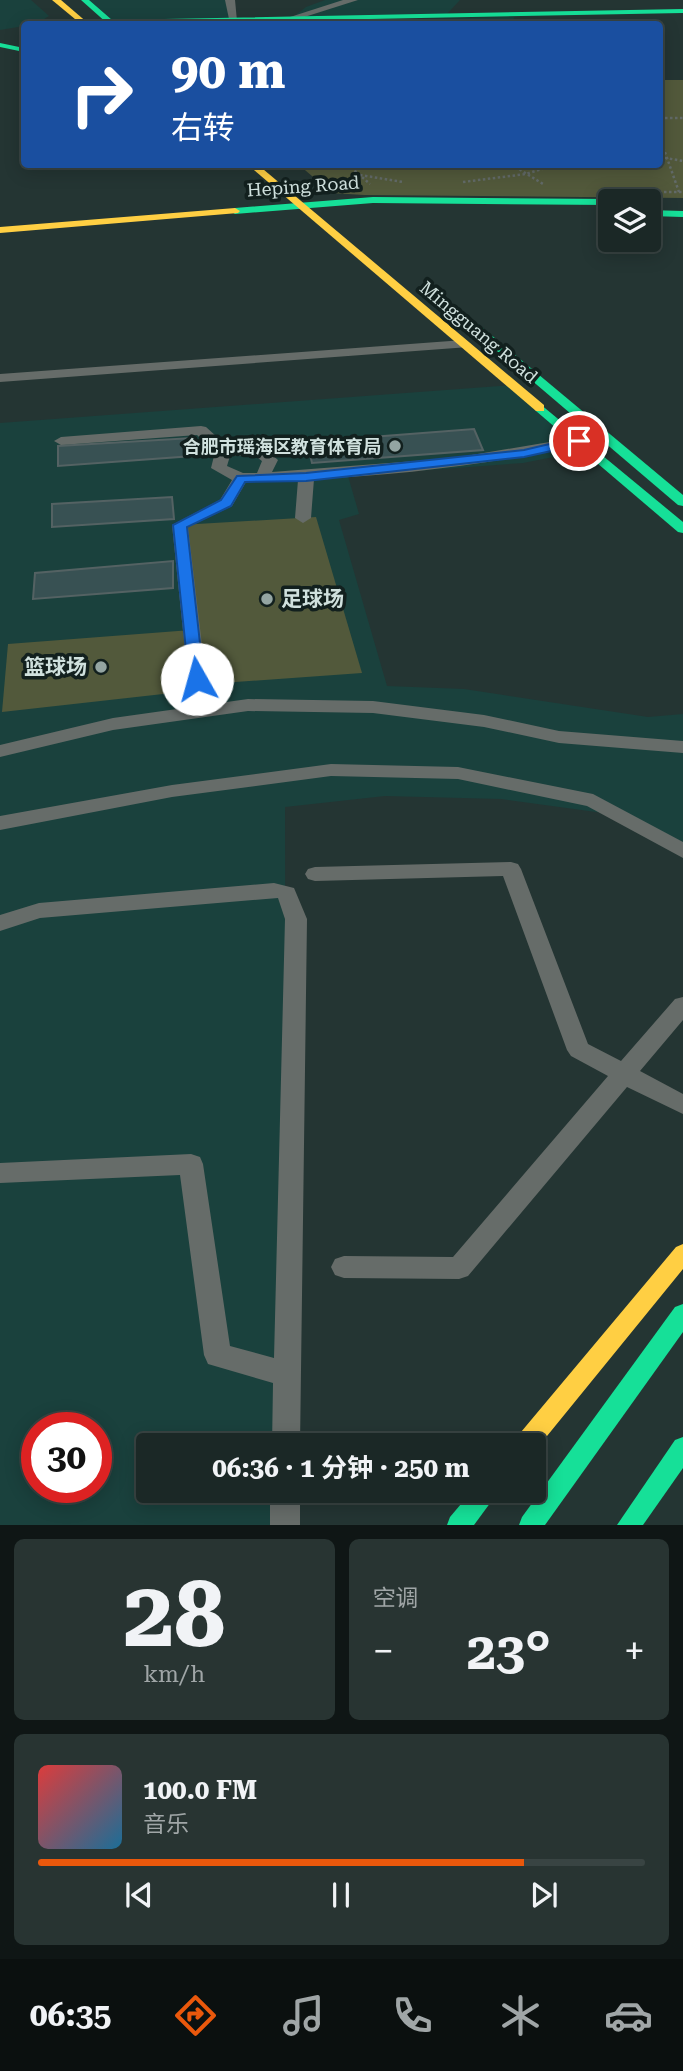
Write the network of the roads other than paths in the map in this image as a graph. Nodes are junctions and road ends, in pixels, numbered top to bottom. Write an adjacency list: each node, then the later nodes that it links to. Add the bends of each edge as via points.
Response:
1 (55, 0): 10 (main road)
2 (85, 0): 11 (main road)
3 (230, 0): 9 (street)
4 (353, 0): 7 (street)
5 (359, 0): 8 (street)
6 (683, 12): 8 (main road); 13 (main road)
7 (292, 18): 8 (main road); 9 (main road)
8 (335, 18)
9 (234, 19): 12 (main road)
10 (83, 21)
11 (108, 21)
12 (172, 21)
13 (455, 21)
14 (21, 36): 15 (main road)
15 (0, 40): 16 (main road)
16 (21, 49)
17 (256, 168): 23 (main road, Mingguang Road)
18 (308, 188): 22 (main road)
19 (681, 197): 20 (main road)
20 (661, 200)
21 (598, 202): 22 (main road, Heping Road, via 373,200)
22 (327, 204): 23 (main road, Heping Road); 27 (main road)
23 (300, 206): 28 (main road, Mingguang Road); 29 (main road, Heping Road)
24 (598, 213): 27 (main road, Heping Road, via 391,211)
25 (661, 214): 26 (main road)
26 (683, 214)
27 (340, 215): 28 (main road, Heping Road)
28 (313, 217): 30 (main road, Heping Road); 32 (main road, Mingguang Road)
29 (0, 230)
30 (0, 241)
31 (457, 312): 40 (main road, Mingguang Road)
32 (464, 344): 33 (street); 35 (main road, Mingguang Road)
33 (0, 378)
34 (61, 441): 36 (street, via 201,430)
35 (579, 441): 37 (street, via 524,453); 42 (main road, Mingguang Road)
36 (223, 451): 38 (street, via 219,468); 39 (street, via 259,451 270,460)
37 (306, 477): 39 (street); 41 (street)
38 (241, 478): 39 (street); 43 (street, via 226,503 180,525)
39 (261, 478)
40 (683, 502)
41 (303, 518)
42 (683, 529)
43 (197, 679)
44 (683, 747): 45 (street, via 559,737 484,721 373,707 248,705 113,724)
45 (0, 751)
46 (0, 823): 47 (street, via 172,791 331,770 458,773 593,801)
47 (683, 851)
48 (315, 874): 51 (street, via 511,869 579,1050)
49 (0, 923): 57 (street, via 39,911 274,890 287,894 296,919)
50 (683, 1005): 51 (street)
51 (624, 1074): 52 (street); 55 (street, via 459,1268)
52 (683, 1105)
53 (0, 1173): 57 (street, via 191,1164 218,1355)
54 (683, 1253): 59 (main road)
55 (344, 1267)
56 (683, 1314): 65 (main road)
57 (287, 1374): 58 (street)
58 (286, 1433)
59 (535, 1433)
60 (683, 1448): 66 (main road)
61 (285, 1503): 63 (street)
62 (477, 1503): 64 (main road)
63 (285, 1525)
64 (459, 1525)
65 (531, 1525)
66 (629, 1525)

